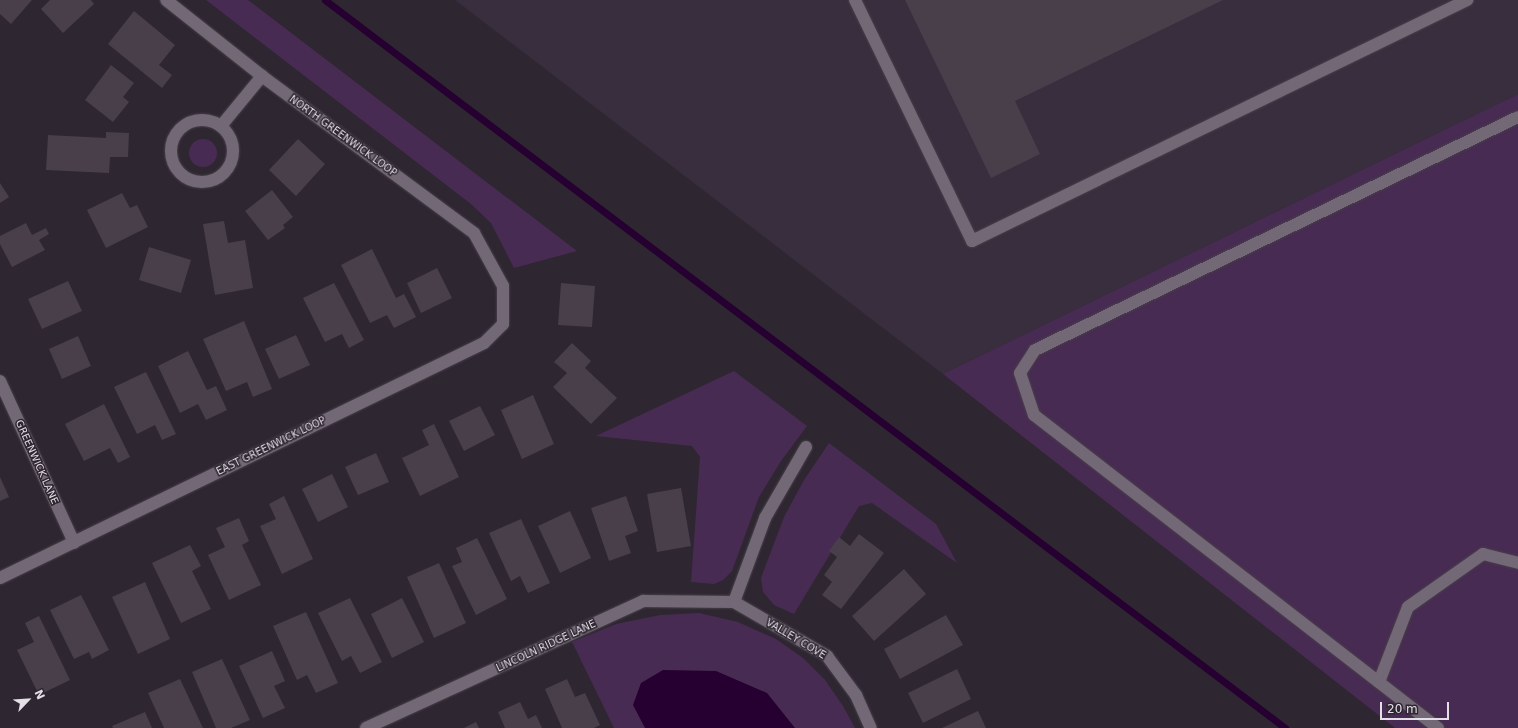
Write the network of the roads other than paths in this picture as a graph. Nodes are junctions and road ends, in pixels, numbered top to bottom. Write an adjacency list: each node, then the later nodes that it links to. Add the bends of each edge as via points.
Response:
1 (166, 0): 4 (street, NORTH GREENWICK LOOP)
2 (855, 0): 3 (street, via 972,241)
3 (1467, 0)
4 (262, 76): 6 (street); 7 (street, NORTH GREENWICK LOOP, via 474,233)
5 (1518, 117): 14 (street, via 1035,350 1020,373 1034,415)
6 (221, 126): 6 (street, via 208,121 193,121 177,132 171,150 172,160 185,177 205,183 215,180 227,170 234,155 233,144)
7 (503, 286): 10 (street, EAST GREENWICK LOOP, via 503,324 484,343)
8 (0, 381): 10 (street, GREENWICK LANE)
9 (806, 447): 13 (street, via 765,518)
10 (74, 543): 12 (street, EAST GREENWICK LOOP)
11 (1518, 563): 14 (street, via 1483,554 1408,607)
12 (0, 578)
13 (734, 602): 15 (street, LINCOLN RIDGE LANE, via 643,601); 16 (street, VALLEY COVE, via 827,656 856,695)
14 (1379, 682): 17 (street)
15 (366, 728)
16 (871, 728)
17 (1438, 728)

